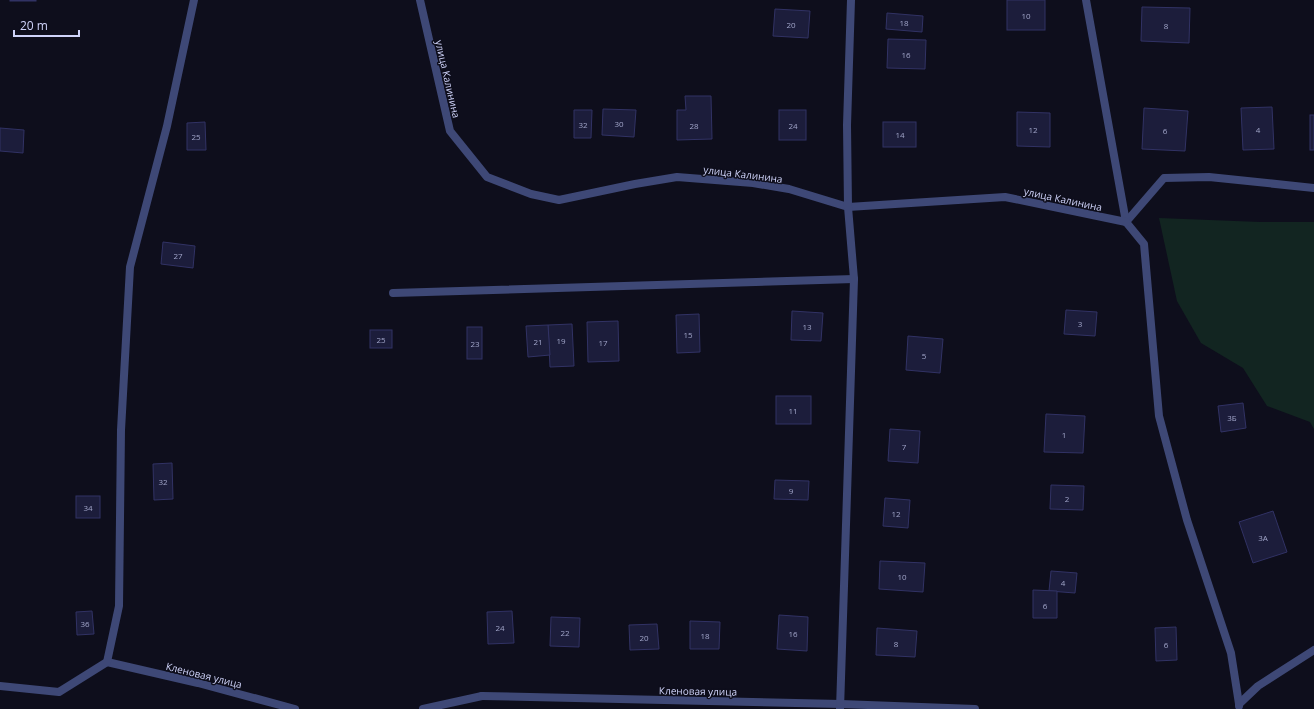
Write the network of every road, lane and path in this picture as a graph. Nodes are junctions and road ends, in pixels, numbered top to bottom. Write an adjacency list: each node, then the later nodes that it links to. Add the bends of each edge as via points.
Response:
1 (194, 0): 11 (street, via 167,126 130,267 121,430 119,606)
2 (420, 0): 6 (street, улица Калинина, via 450,131 487,177 531,194 559,200 677,177 753,183 789,189)
3 (851, 0): 6 (street, via 847,124)
4 (1086, 0): 7 (street)
5 (1314, 188): 7 (street, via 1209,177 1164,178)
6 (848, 207): 7 (street, улица Калинина, via 1005,197); 8 (street)
7 (1126, 222): 14 (street, via 1144,244 1159,416 1187,520 1231,653)
8 (854, 279): 9 (street); 13 (street)
9 (393, 292)
10 (1314, 650): 14 (street, via 1258,686)
11 (107, 662): 12 (street, via 59,692); 15 (street, Кленовая улица)
12 (0, 686)
13 (841, 706): 16 (street, Кленовая улица, via 482,696); 17 (street, Кленовая улица)
14 (1239, 706)
15 (296, 709)
16 (422, 709)
17 (975, 709)

